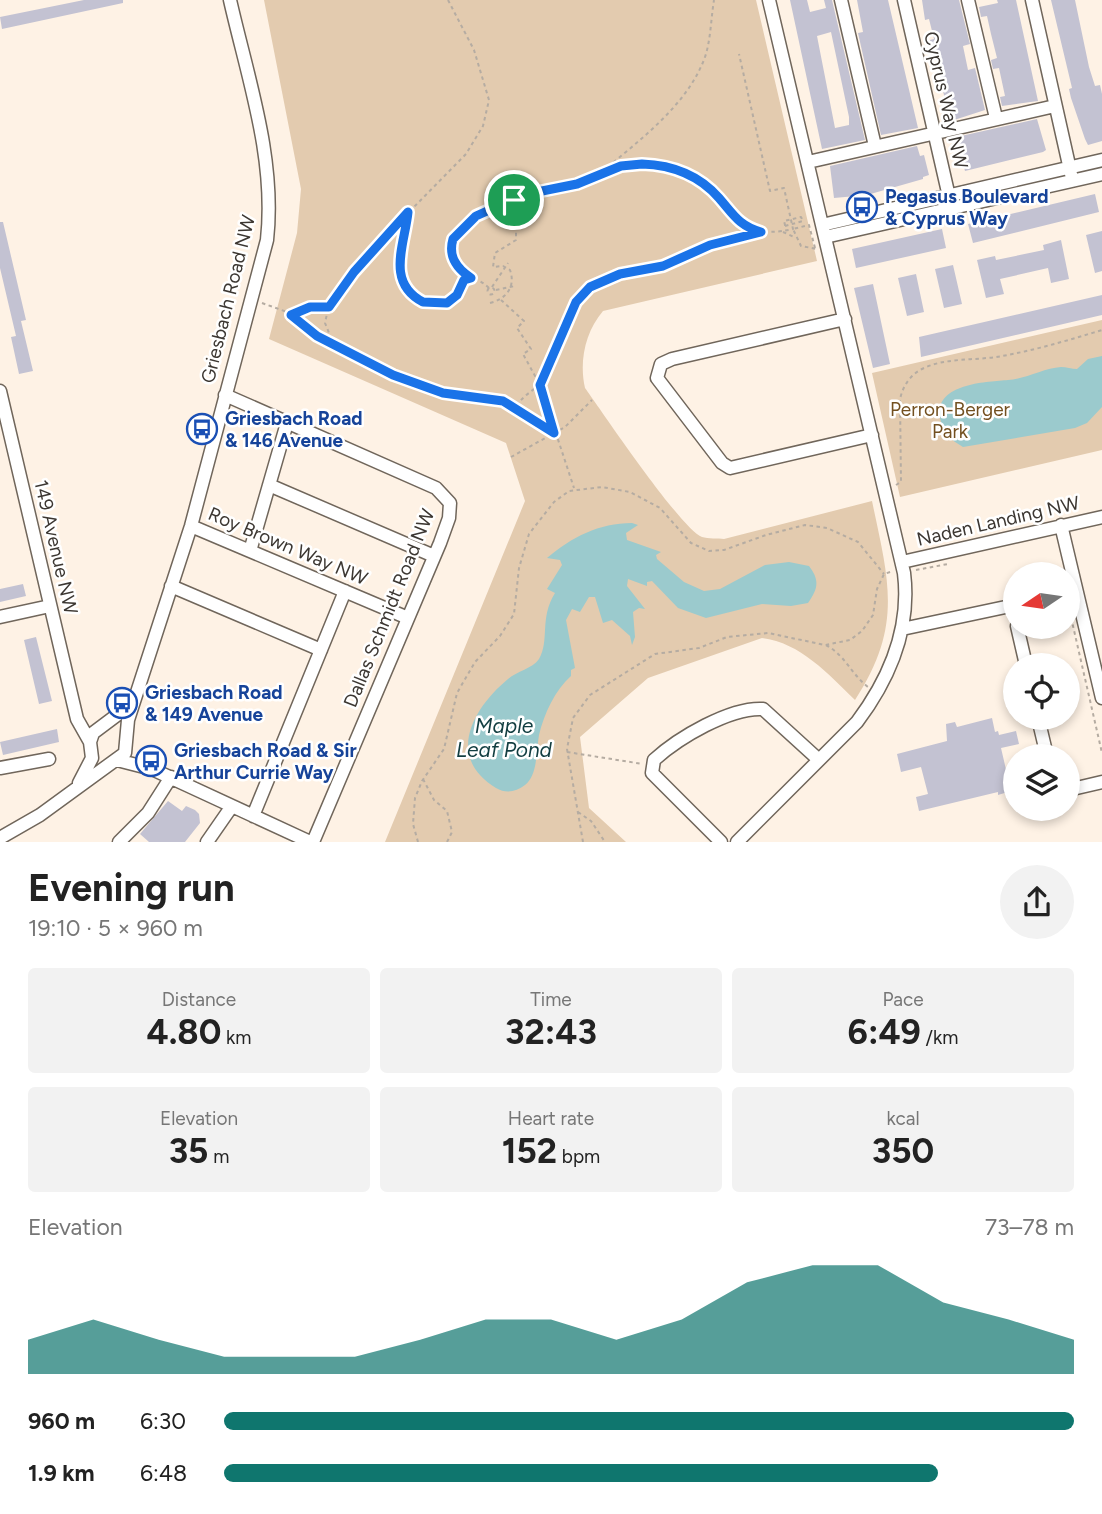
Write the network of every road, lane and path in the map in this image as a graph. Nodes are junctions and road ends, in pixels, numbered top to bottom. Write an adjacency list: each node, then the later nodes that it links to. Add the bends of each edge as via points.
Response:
1 (230, 0): 43 (street, Griesbach Road NW, via 270,193 267,240)
2 (448, 0): 23 (path, via 474,50 489,103 466,154)
3 (714, 0): 16 (path, via 708,47 691,84 650,130)
4 (769, 0): 15 (street)
5 (841, 0): 13 (street)
6 (904, 0): 12 (street, Cyprus Way NW)
7 (968, 0): 11 (street)
8 (1032, 0): 10 (street)
9 (738, 54): 26 (path, via 770,191 784,188)
10 (1055, 106): 11 (street); 18 (street)
11 (996, 118): 12 (street)
12 (934, 133): 13 (street); 22 (street, Cyprus Way NW)
13 (874, 146): 15 (street)
14 (1102, 160): 18 (street)
15 (808, 162): 32 (street)
16 (602, 173): 19 (path); 33 (path, via 642,164 673,168 708,187 736,220)
17 (1102, 173): 18 (street)
18 (1071, 174): 22 (street)
19 (521, 198): 20 (path); 21 (path, via 513,195)
20 (514, 200): 21 (path); 25 (path)
21 (508, 202): 38 (path, via 476,216 453,239 454,260)
22 (950, 202): 32 (street)
23 (408, 212): 38 (path, via 400,262 403,282 411,293 423,302 444,304); 47 (path)
24 (501, 219): 25 (path)
25 (511, 219): 37 (path, via 516,240 492,259 493,267)
26 (791, 219): 27 (path, via 802,216); 28 (path); 29 (path, via 783,221)
27 (799, 222): 28 (path); 30 (path)
28 (792, 224): 29 (path); 31 (path, via 793,229)
29 (785, 226): 31 (path)
30 (800, 227)
31 (786, 230): 34 (path)
32 (824, 231): 49 (street)
33 (761, 232): 34 (path); 52 (path, via 590,287 576,302)
34 (781, 232): 35 (path)
35 (795, 238)
36 (508, 263): 37 (path)
37 (505, 267): 39 (path, via 512,274); 41 (path)
38 (471, 278): 41 (path)
39 (511, 286): 40 (path); 41 (path); 44 (path)
40 (515, 286)
41 (492, 289): 42 (path); 42 (path)
42 (492, 294): 45 (path)
43 (251, 300): 48 (path); 54 (street, Griesbach Road NW)
44 (501, 300): 45 (path); 52 (path, via 524,321 517,328 531,349 523,354)
45 (494, 302): 46 (path)
46 (490, 303)
47 (330, 305): 48 (path); 51 (path, via 325,323)
48 (291, 315): 51 (path)
49 (845, 319): 59 (street); 59 (street, via 673,359 661,364 657,378 730,468)
50 (1102, 330): 64 (path, via 1031,350 938,363 918,372 903,387 900,399 901,482)
51 (334, 345): 56 (path, via 428,389)
52 (540, 385): 56 (path, via 523,395); 58 (path)
53 (0, 391): 60 (street, 149 Avenue NW)
54 (225, 395): 57 (street, Dallas Schmidt Road NW); 68 (street, Griesbach Road NW)
55 (592, 400): 58 (path)
56 (516, 407): 58 (path)
57 (288, 423): 63 (street); 70 (street, Dallas Schmidt Road NW, via 436,488 446,497 450,509)
58 (554, 433): 62 (path); 65 (path)
59 (872, 435): 64 (street)
60 (13, 448): 61 (street); 78 (street, 149 Avenue NW)
61 (0, 451)
62 (511, 457)
63 (269, 485): 69 (street); 70 (street)
64 (885, 488): 73 (street)
65 (574, 489): 75 (path, via 602,486 641,496 660,509 686,540 709,551 804,526 827,528 858,542); 103 (path, via 554,502 529,534 519,568 514,614 467,674 451,712 444,749)
66 (1102, 517): 67 (street, Naden Landing NW)
67 (1061, 525): 72 (street); 73 (street, Naden Landing NW)
68 (191, 526): 69 (street, Roy Brown Way NW); 76 (street, Griesbach Road NW)
69 (250, 551): 77 (street, Roy Brown Way NW)
70 (434, 556): 81 (street, Dallas Schmidt Road NW)
71 (957, 562): 74 (path)
72 (1068, 562)
73 (899, 567): 75 (path); 83 (street, via 906,584)
74 (918, 571)
75 (884, 574): 85 (path, via 873,615 862,631 842,643)
76 (171, 586): 86 (street); 87 (street, Griesbach Road NW)
77 (345, 591): 81 (street, Roy Brown Way NW); 86 (street)
78 (50, 606): 80 (street); 90 (street, 149 Avenue NW)
79 (1003, 611): 83 (street)
80 (0, 617)
81 (408, 618): 113 (street, Dallas Schmidt Road NW)
82 (1080, 618): 89 (street)
83 (902, 629): 88 (street, via 890,671)
84 (1076, 639): 95 (path)
85 (825, 645): 88 (path, via 838,651 860,681); 94 (path, via 760,632 654,654 590,695 573,718)
86 (321, 650): 109 (street)
87 (140, 683): 91 (street, Griesbach Road NW, via 121,712); 92 (street, Griesbach Road NW, via 128,720)
88 (877, 693): 97 (street, via 857,722)
89 (1102, 698)
90 (75, 711): 91 (street, via 84,720); 93 (street, 149 Avenue NW)
91 (103, 726): 92 (street, via 123,729); 93 (street, Griesbach Road NW)
92 (127, 741): 98 (street, Griesbach Road NW); 101 (street)
93 (91, 744): 98 (street, via 97,757); 105 (street, Griesbach Road NW, via 92,758)
94 (567, 752): 99 (path); 108 (path)
95 (1102, 753)
96 (49, 759): 100 (street)
97 (819, 760): 99 (street, via 769,712 757,709 688,733); 119 (street)
98 (115, 761): 101 (street); 105 (street, Griesbach Road NW)
99 (651, 765): 118 (street, via 658,780)
100 (0, 768)
101 (152, 769): 102 (street)
102 (171, 777): 107 (street); 111 (street, via 148,813)
103 (423, 779): 114 (path, via 413,810); 115 (path, via 433,800 447,811 452,832)
104 (1102, 782): 106 (street)
105 (77, 786): 110 (street, Griesbach Road NW)
106 (1080, 787)
107 (233, 806): 109 (street); 112 (street)
108 (577, 812): 116 (path); 117 (path, via 591,821)
109 (253, 816): 113 (street)
110 (0, 838)
111 (119, 842)
112 (207, 842)
113 (312, 842)
114 (418, 842)
115 (447, 842)
116 (583, 842)
117 (605, 842)
118 (721, 842)
119 (737, 842)

